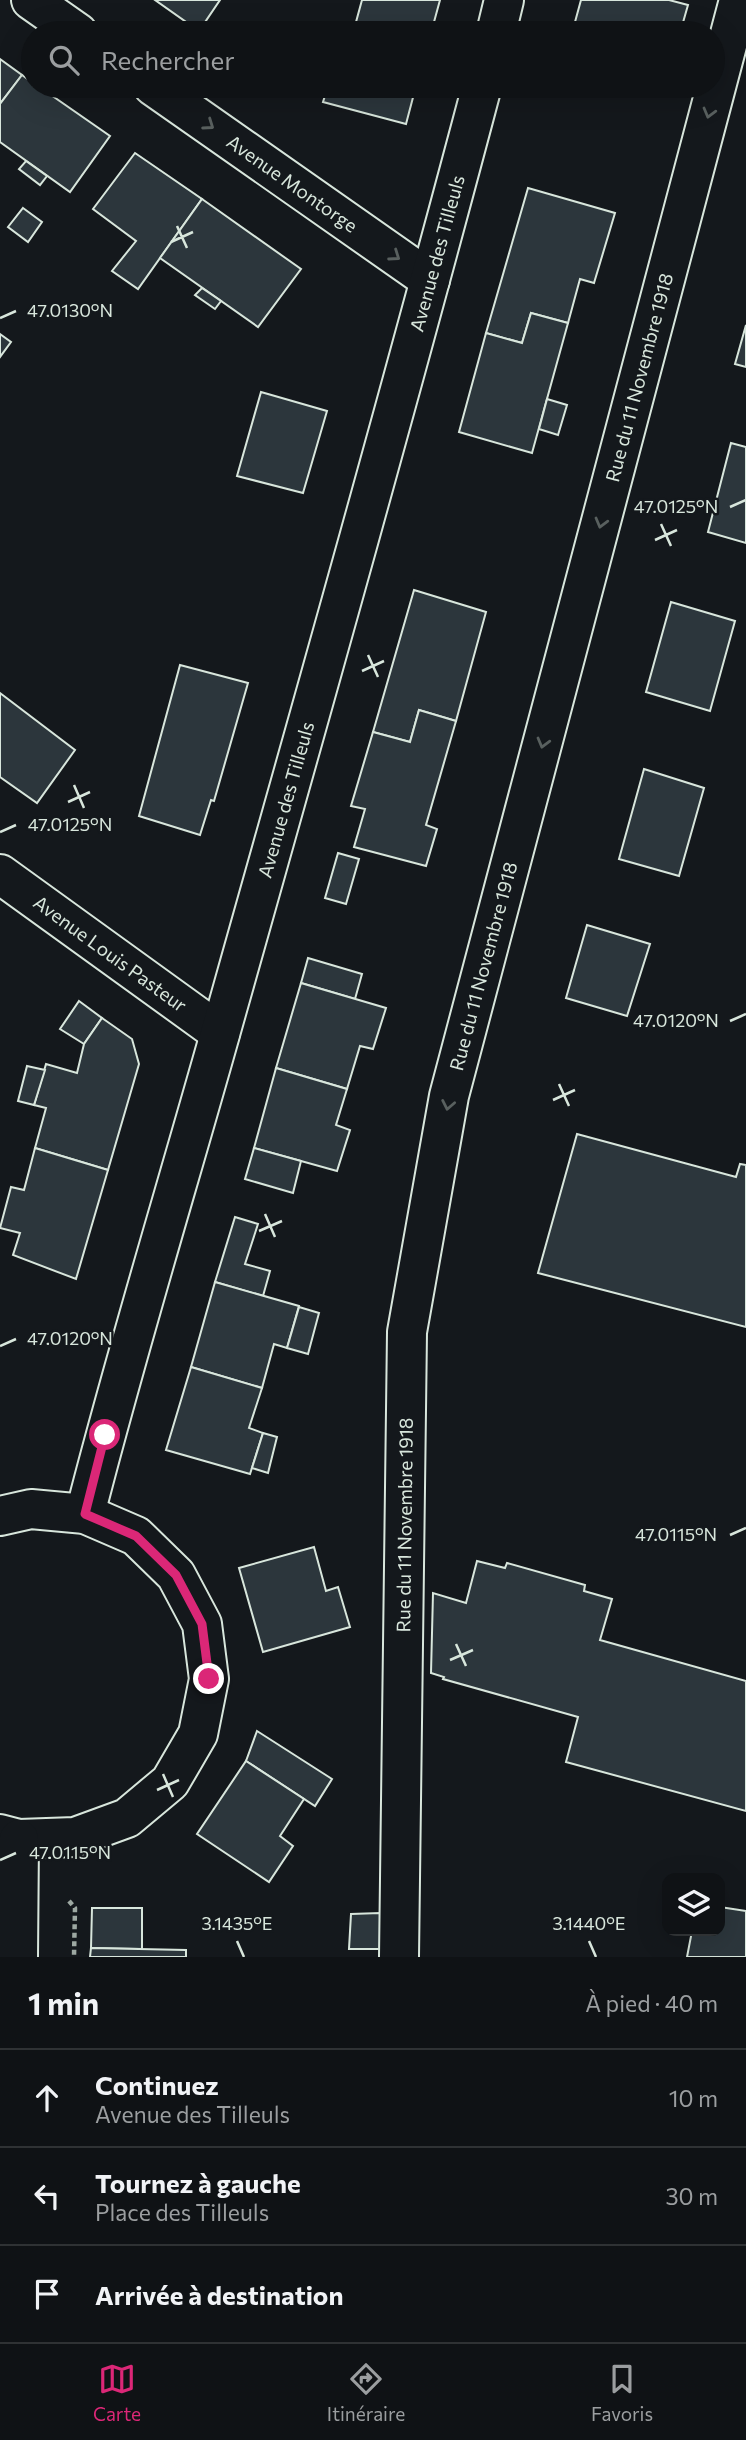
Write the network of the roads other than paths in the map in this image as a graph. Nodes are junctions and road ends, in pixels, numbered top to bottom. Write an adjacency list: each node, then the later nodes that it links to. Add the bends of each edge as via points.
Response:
1 (31, 0): 4 (street)
2 (505, 0): 5 (street)
3 (739, 0): 6 (street, Rue du 11 Novembre 1918, one-way to 6)
4 (61, 21)
5 (499, 21)
6 (725, 53)
7 (170, 98): 10 (street, Avenue Montorge, one-way to 10)
8 (479, 98): 10 (street, Avenue des Tilleuls)
9 (713, 98): 17 (street, Rue du 11 Novembre 1918, one-way to 17, via 449,1096 407,1332)
10 (430, 280): 12 (street, Avenue des Tilleuls)
11 (0, 874): 12 (street, Avenue Louis Pasteur)
12 (220, 1033): 13 (street, Avenue des Tilleuls)
13 (85, 1514): 14 (street, via 31,1509); 15 (street, via 136,1536 176,1575 202,1624 209,1679 198,1734 170,1782 127,1818 75,1837)
14 (0, 1516)
15 (9, 1837): 16 (street)
16 (18, 1957)
17 (398, 1957)

